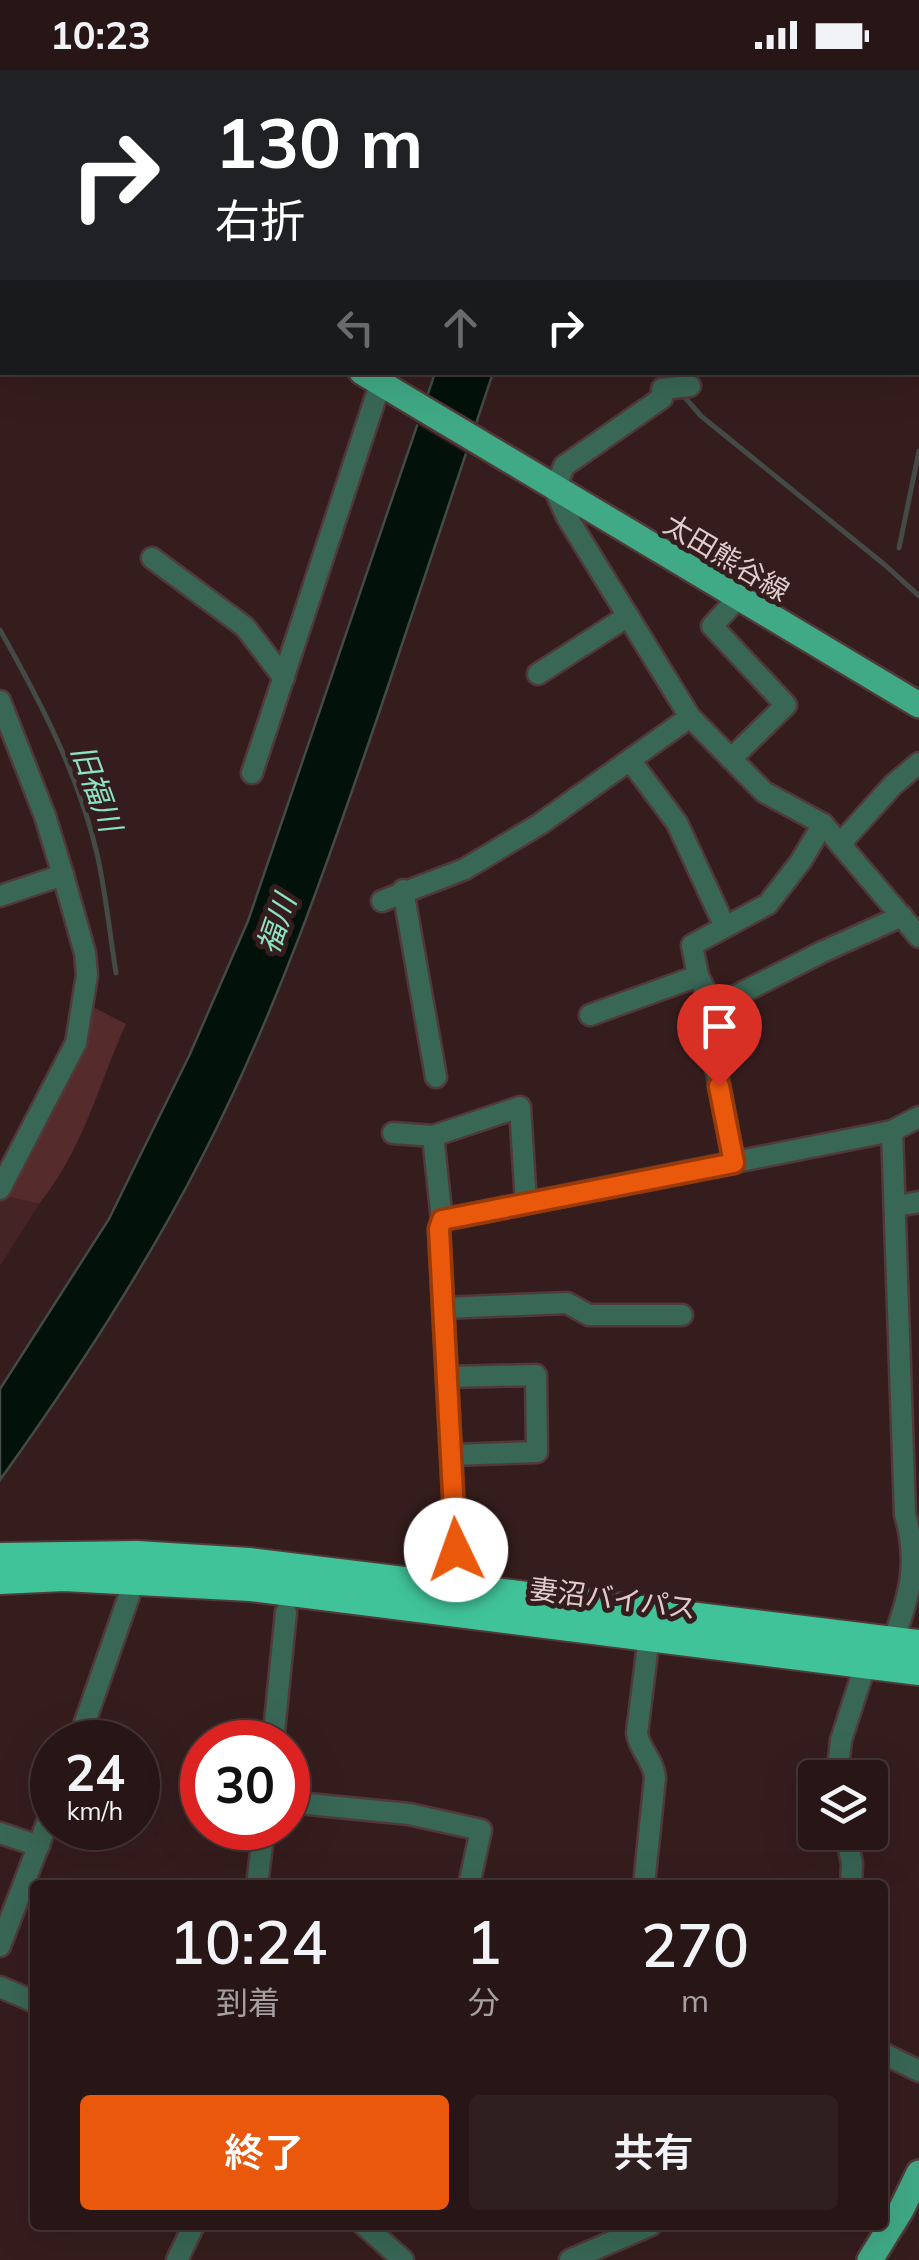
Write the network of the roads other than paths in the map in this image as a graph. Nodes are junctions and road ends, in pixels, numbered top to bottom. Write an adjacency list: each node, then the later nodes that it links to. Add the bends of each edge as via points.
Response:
1 (377, 379): 3 (main road, 太田熊谷線); 8 (street)
2 (690, 386): 3 (street, via 662,389 662,398 564,466)
3 (555, 490): 5 (main road, 太田熊谷線); 6 (street)
4 (152, 558): 8 (street, via 245,627)
5 (738, 598): 10 (main road, 太田熊谷線); 12 (street, via 712,626 786,706)
6 (628, 616): 7 (street); 11 (street)
7 (538, 674)
8 (284, 678): 15 (street)
9 (0, 701): 18 (street)
10 (919, 706)
11 (690, 717): 12 (street); 13 (street)
12 (731, 759): 16 (street, via 764,792)
13 (630, 760): 19 (street, via 464,869); 22 (street, via 677,823)
14 (919, 763): 17 (street)
15 (252, 773)
16 (823, 824): 17 (street); 22 (street, via 768,904)
17 (840, 844): 23 (street)
18 (64, 875): 20 (street); 33 (street, via 85,953 80,1028)
19 (403, 890): 21 (street); 27 (street)
20 (0, 896)
21 (382, 901)
22 (726, 927): 24 (street, via 692,945)
23 (914, 928): 24 (street, via 822,952 714,1007)
24 (698, 976): 25 (street)
25 (590, 1015)
26 (712, 1047): 32 (street)
27 (436, 1077)
28 (919, 1117): 29 (street)
29 (892, 1131): 32 (street); 36 (street)
30 (393, 1133): 31 (street)
31 (433, 1136): 35 (street, via 520,1107); 37 (street)
32 (734, 1163): 35 (street)
33 (0, 1189)
34 (919, 1202): 36 (street)
35 (526, 1203): 37 (street)
36 (896, 1206): 42 (street)
37 (442, 1220): 38 (street)
38 (443, 1308): 39 (street, via 567,1303 589,1316); 40 (street)
39 (682, 1314)
40 (447, 1377): 41 (street); 41 (street, via 536,1375 537,1452)
41 (450, 1455): 46 (street, via 456,1550)
42 (912, 1515): 50 (street, via 915,1582)
43 (0, 1557): 44 (highway, 妻沼バイパス)
44 (132, 1567): 45 (highway, 妻沼バイパス); 46 (highway, 妻沼バイパス, via 248,1562); 49 (highway, 妻沼バイパス, via 250,1588); 53 (street, via 129,1596)
45 (0, 1580)
46 (451, 1586): 48 (highway, 妻沼バイパス)
47 (286, 1612): 54 (street)
48 (686, 1628): 49 (highway, 妻沼バイパス); 50 (highway, 妻沼バイパス); 51 (highway, 妻沼バイパス)
49 (649, 1636): 64 (street, via 637,1733 655,1778)
50 (906, 1642)
51 (866, 1664): 52 (highway, 妻沼バイパス); 55 (street)
52 (919, 1671)
53 (86, 1720)
54 (275, 1720)
55 (840, 1760)
56 (310, 1804): 63 (street, via 409,1814 481,1830)
57 (0, 1833): 58 (street)
58 (30, 1843)
59 (37, 1850): 66 (street)
60 (261, 1850): 62 (street)
61 (849, 1850): 65 (street)
62 (258, 1880)
63 (470, 1880)
64 (645, 1880)
65 (851, 1880)
66 (0, 1946)
67 (0, 1987): 68 (street)
68 (30, 2000)
69 (888, 2056): 70 (street)
70 (919, 2071)
71 (919, 2173): 78 (main road)
72 (192, 2230): 75 (street)
73 (370, 2230): 76 (street)
74 (639, 2230): 77 (street)
75 (177, 2260)
76 (403, 2260)
77 (570, 2260)
78 (870, 2260)

